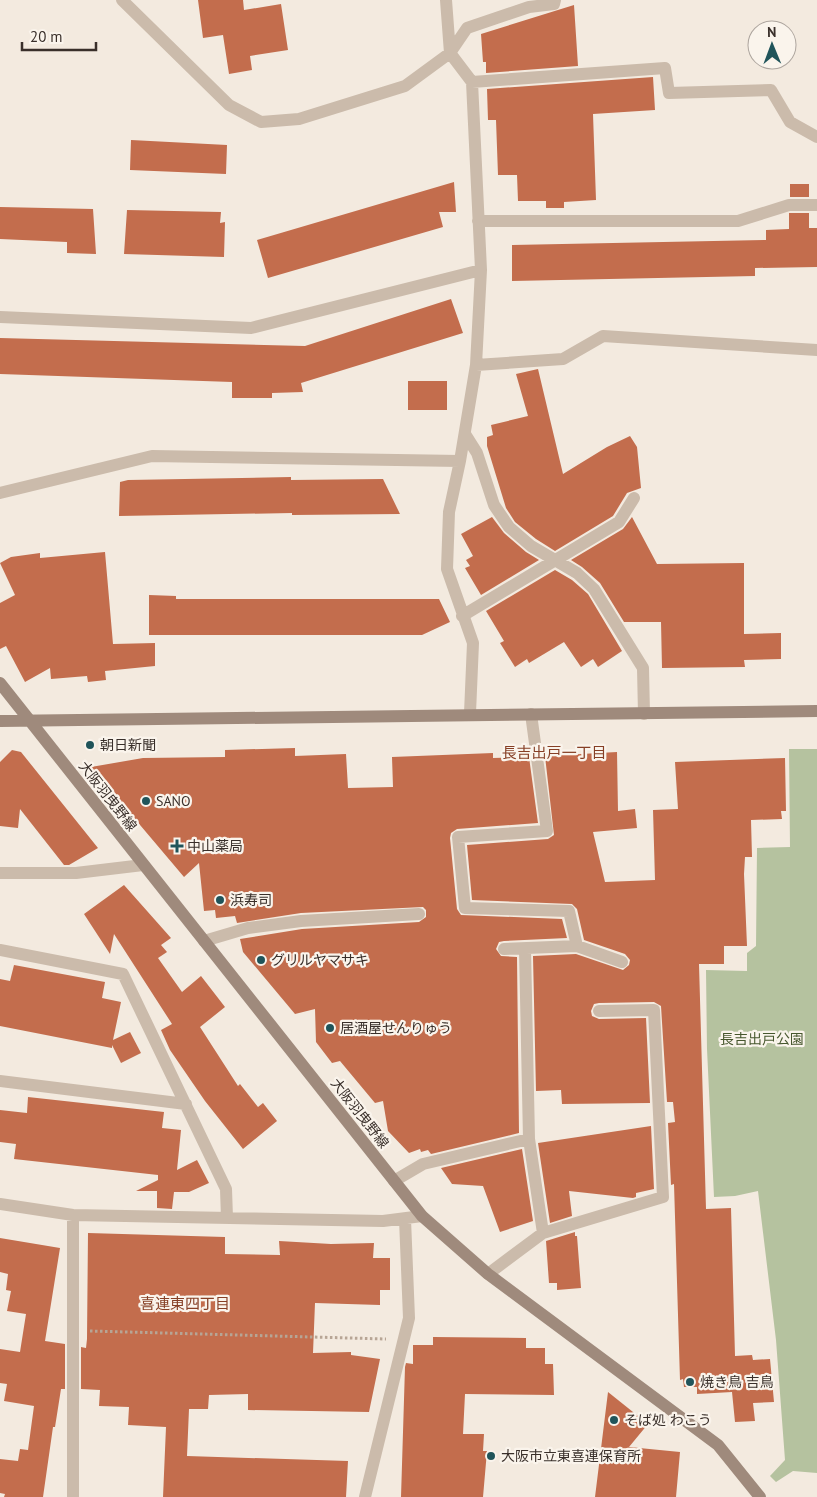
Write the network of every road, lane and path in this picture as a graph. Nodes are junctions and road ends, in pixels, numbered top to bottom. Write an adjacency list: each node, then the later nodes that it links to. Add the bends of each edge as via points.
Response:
1 (122, 0): 4 (street, via 228,105 260,122 299,119 405,86)
2 (446, 0): 4 (street)
3 (555, 0): 4 (street, via 554,4 529,7 467,28)
4 (450, 53): 5 (street)
5 (472, 82): 6 (street, via 665,68 669,93 771,90 790,122); 8 (street)
6 (817, 137)
7 (817, 205): 8 (street, via 789,205 738,221)
8 (478, 220): 9 (street)
9 (481, 270): 10 (street, via 251,328); 12 (street)
10 (0, 317)
11 (817, 350): 12 (street, via 603,336 564,358)
12 (476, 365): 13 (street)
13 (465, 434): 14 (street); 17 (street, via 477,453 494,505 509,527 531,546)
14 (460, 461): 15 (street, via 152,456); 18 (street, via 449,512 447,569)
15 (0, 492)
16 (634, 498): 17 (street, via 619,522)
17 (555, 560): 18 (street); 23 (street, via 577,573 594,589 643,668)
18 (462, 616): 21 (street, via 473,643)
19 (0, 683): 24 (main road, 大阪羽曳野線)
20 (817, 711): 23 (main road)
21 (470, 713): 22 (main road); 24 (main road)
22 (531, 714): 23 (main road); 30 (street, via 547,831 458,837 465,908 569,911)
23 (644, 714)
24 (29, 720): 25 (main road); 26 (main road, 大阪羽曳野線)
25 (0, 721)
26 (143, 865): 27 (street, via 76,873); 29 (main road, 大阪羽曳野線)
27 (0, 872)
28 (419, 914): 29 (street, via 301,921 256,927)
29 (204, 941): 39 (main road, 大阪羽曳野線)
30 (577, 946): 32 (street); 34 (street)
31 (504, 949): 32 (street)
32 (525, 949): 38 (street)
33 (0, 950): 37 (street, via 123,974)
34 (622, 962)
35 (600, 1011): 45 (street, via 654,1010 663,1197)
36 (0, 1082): 37 (street)
37 (186, 1104): 43 (street, via 226,1189)
38 (528, 1139): 39 (street, via 423,1164); 45 (street)
39 (394, 1181): 42 (main road, 大阪羽曳野線)
40 (0, 1204): 41 (street)
41 (72, 1215): 43 (street); 47 (street)
42 (422, 1216): 44 (street); 46 (main road, 大阪羽曳野線)
43 (227, 1218): 44 (street)
44 (405, 1219): 48 (street, via 408,1318)
45 (543, 1234): 46 (street)
46 (488, 1274): 51 (main road, 大阪羽曳野線, via 718,1445)
47 (72, 1331): 48 (path); 49 (street)
48 (404, 1339): 50 (street)
49 (73, 1497)
50 (365, 1497)
51 (760, 1497)

